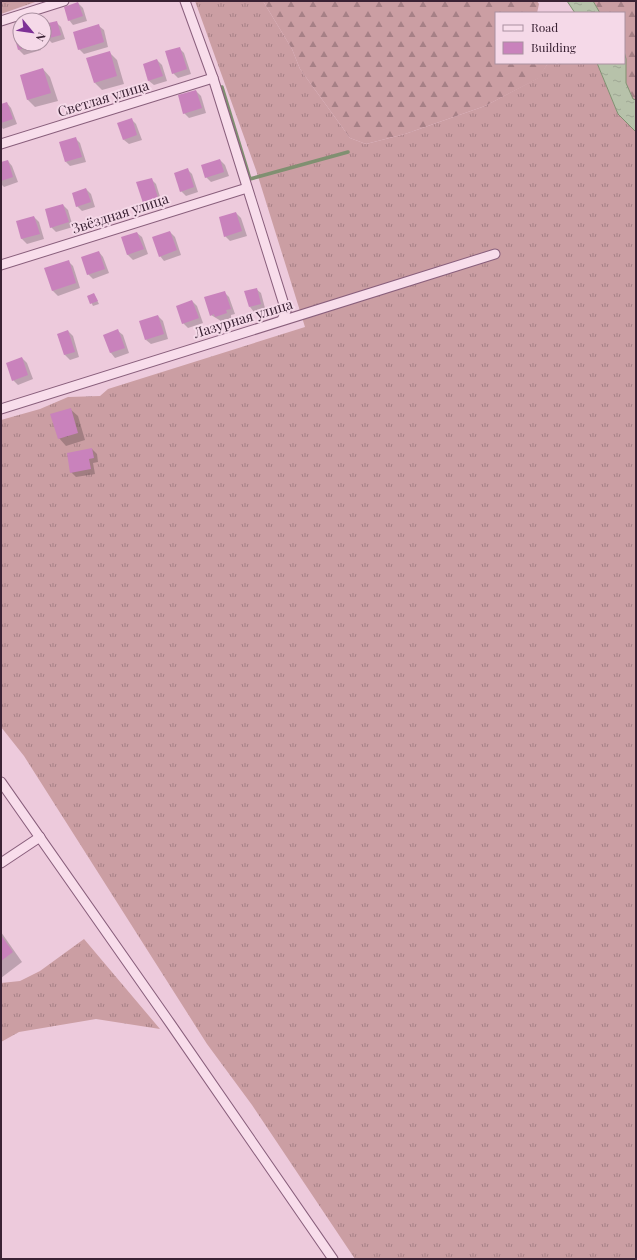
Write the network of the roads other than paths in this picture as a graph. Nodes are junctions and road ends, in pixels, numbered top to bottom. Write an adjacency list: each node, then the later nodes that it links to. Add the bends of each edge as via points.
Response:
1 (64, 1): 3 (street)
2 (186, 1): 4 (street)
3 (1, 21)
4 (213, 78): 5 (street, Светлая улица); 6 (street)
5 (1, 144)
6 (247, 188): 8 (street, Звёздная улица); 9 (street, via 286,311)
7 (495, 254): 9 (street, Лазурная улица)
8 (1, 265)
9 (282, 320): 10 (street, Лазурная улица)
10 (1, 409)
11 (1, 782): 12 (street)
12 (40, 837): 13 (street); 14 (street)
13 (1, 863)
14 (332, 1259)

